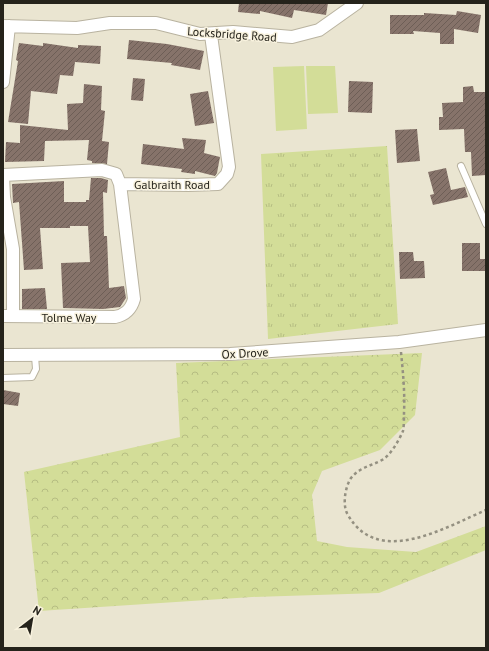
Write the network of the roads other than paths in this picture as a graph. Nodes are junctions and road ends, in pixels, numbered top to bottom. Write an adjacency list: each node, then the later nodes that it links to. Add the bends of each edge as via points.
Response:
1 (357, 3): 3 (street, Locksbridge Road, via 319,30 298,36 279,37 233,32)
2 (6, 26): 3 (street, Locksbridge Road, via 77,28 110,23 156,23); 4 (street)
3 (211, 35): 7 (street, Galbraith Road, via 229,162 227,174 218,184 209,185)
4 (3, 82)
5 (462, 166): 8 (lane)
6 (3, 175): 7 (street, Galbraith Road, via 102,170 116,174); 9 (street, via 13,249)
7 (120, 184): 9 (street, Tolme Way, via 134,300 132,307 122,316 115,318)
8 (486, 224)
9 (8, 316)
10 (486, 330): 12 (street, Ox Drove, via 399,342 230,354)
11 (3, 355): 12 (street, Ox Drove)
12 (35, 356): 13 (lane, via 36,369 32,378)
13 (3, 378)

